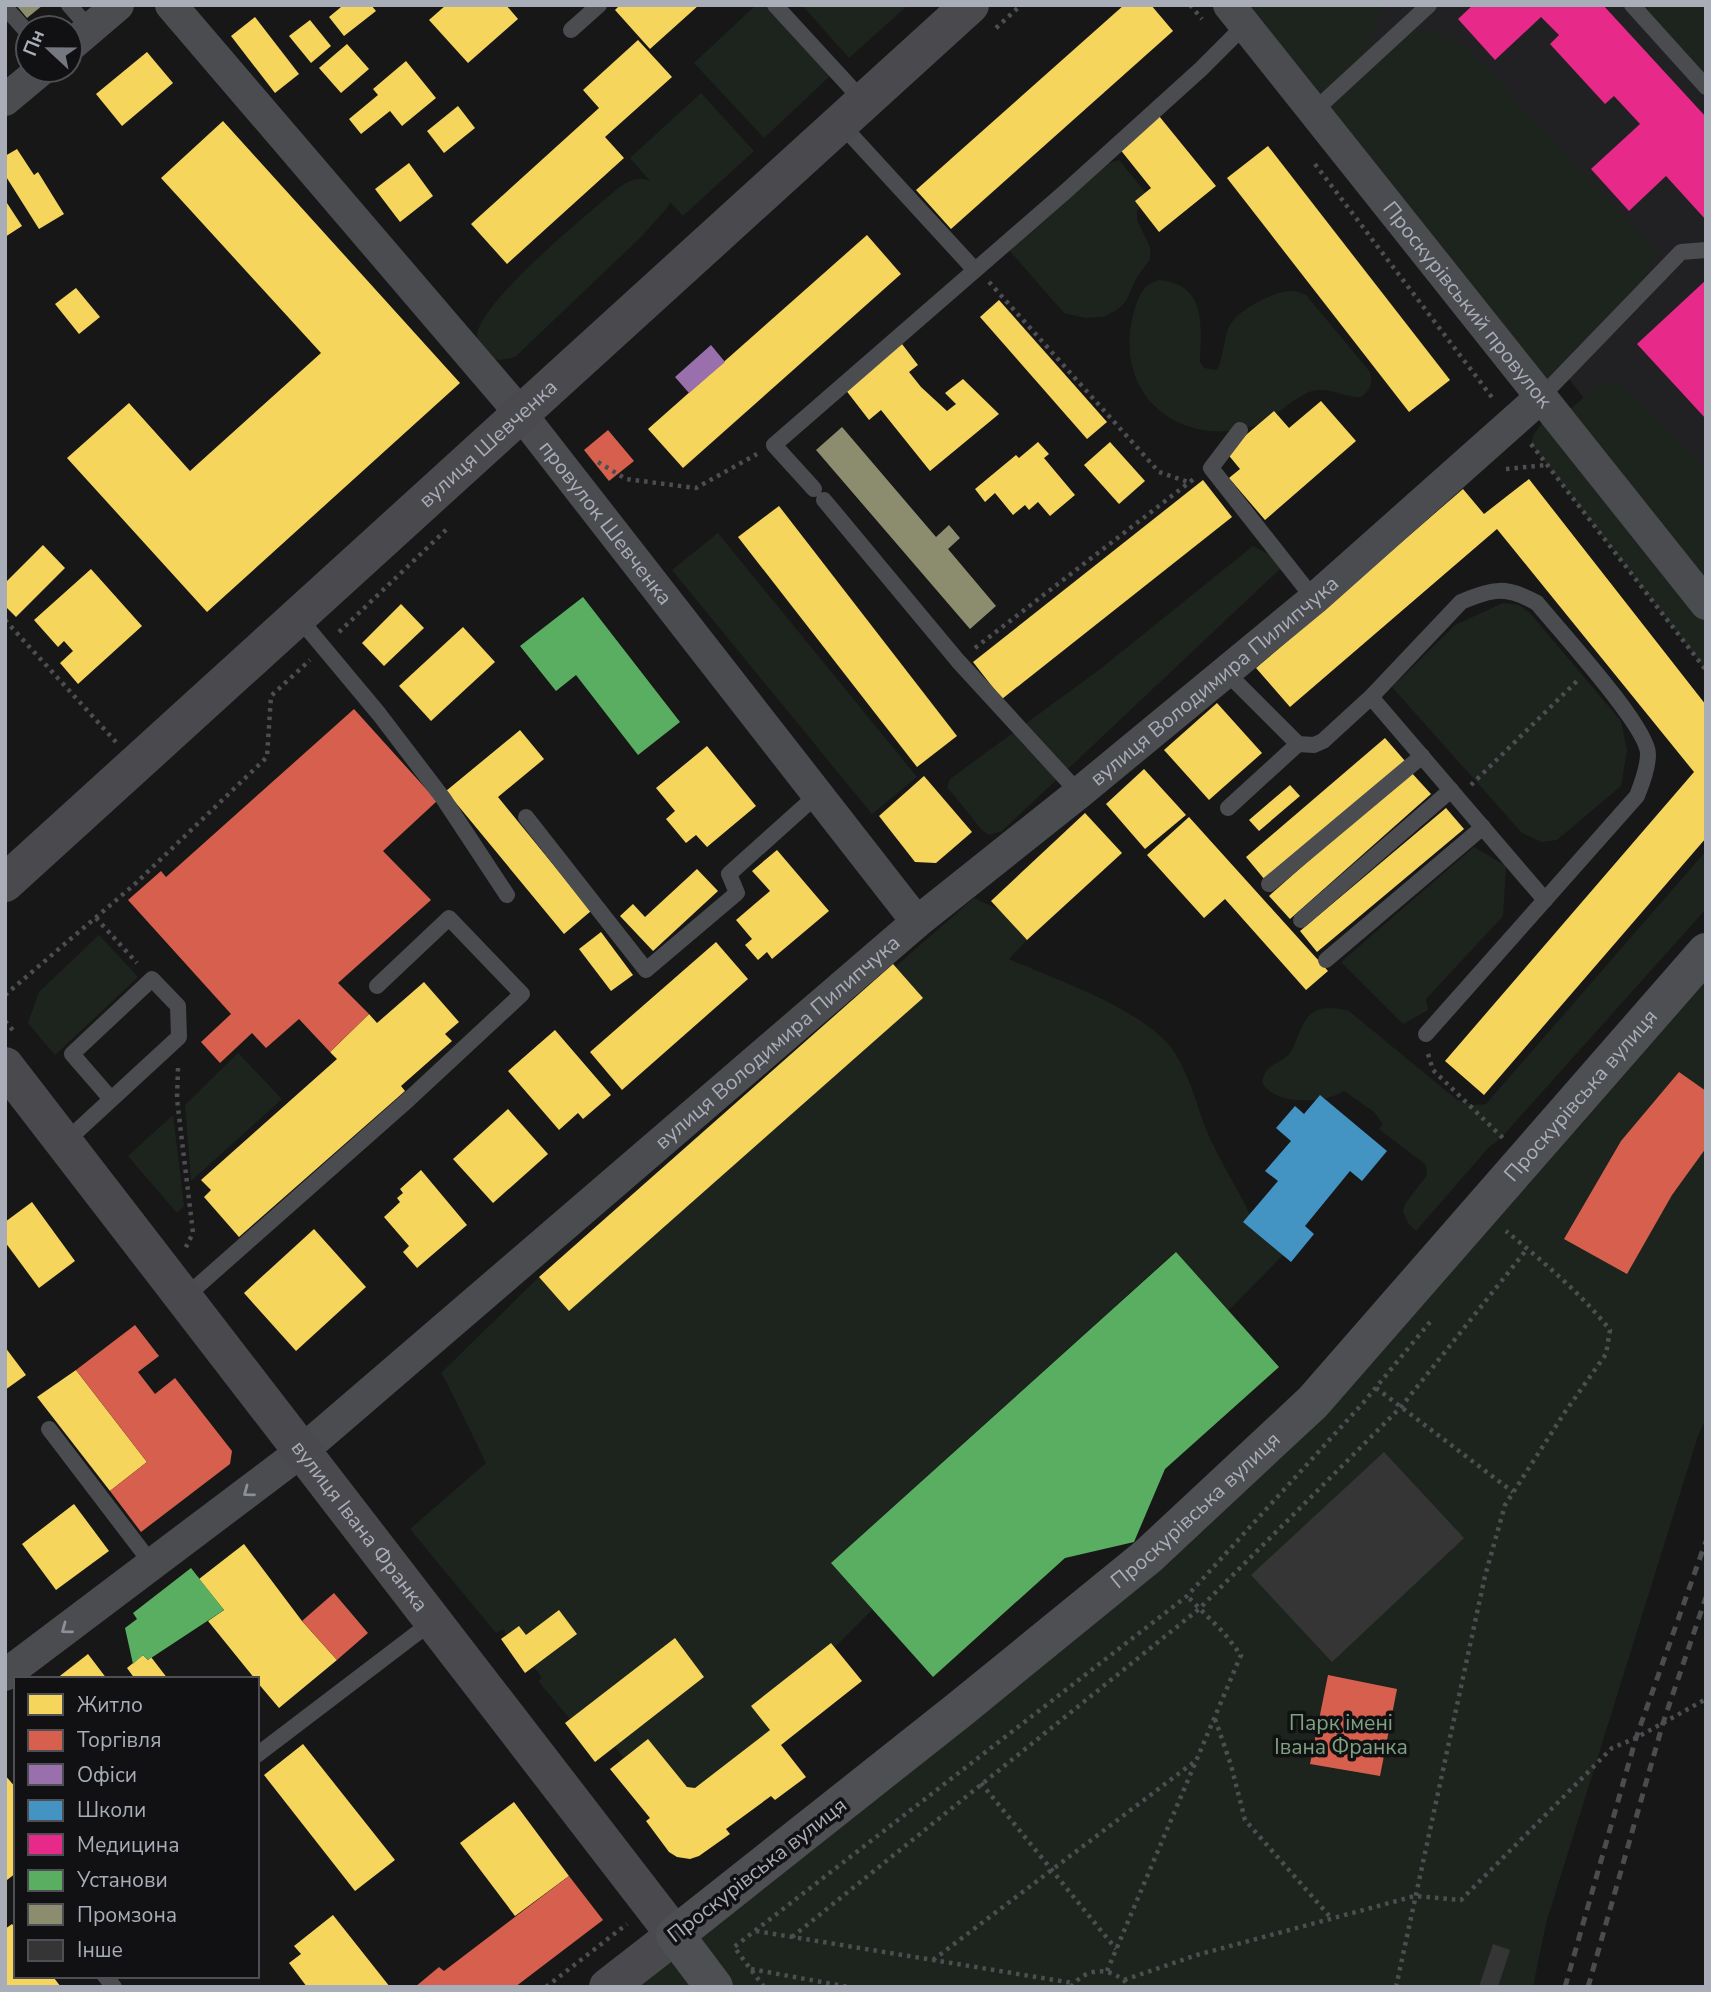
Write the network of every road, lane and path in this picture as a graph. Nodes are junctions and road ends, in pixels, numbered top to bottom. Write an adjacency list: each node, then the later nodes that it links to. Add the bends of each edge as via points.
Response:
1 (118, 5): 11 (street)
2 (171, 5): 21 (street, провулок Шевченка)
3 (599, 5): 10 (lane)
4 (775, 5): 16 (lane)
5 (970, 5): 16 (main road, вулиця Шевченка)
6 (1189, 5): 9 (path)
7 (1429, 5): 15 (lane)
8 (1632, 5): 13 (lane)
9 (1233, 25): 15 (street, Проскурівський провулок); 19 (lane, via 1201,69)
10 (571, 30)
11 (84, 34)
12 (24, 84): 14 (street)
13 (1706, 87)
14 (5, 100)
15 (1314, 111): 20 (street, Проскурівський провулок)
16 (852, 113): 19 (lane); 21 (main road, вулиця Шевченка)
17 (1308, 155): 22 (path)
18 (1706, 250): 20 (lane, via 1681,251)
19 (974, 269): 24 (lane); 27 (path, via 1000,292 1159,471)
20 (1541, 397): 22 (street, вулиця Володимира Пилипчука); 30 (street, Проскурівський провулок)
21 (521, 414): 31 (main road, вулиця Шевченка); 43 (street, провулок Шевченка)
22 (1513, 421): 29 (street, вулиця Володимира Пилипчука); 36 (path)
23 (1240, 430): 26 (lane)
24 (774, 445): 25 (path, via 696,488 626,479); 34 (lane)
25 (592, 459)
26 (1211, 468): 27 (path); 29 (lane)
27 (1189, 482): 34 (path)
28 (456, 520): 33 (path)
29 (1314, 598): 37 (street, вулиця Володимира Пилипчука)
30 (1706, 604)
31 (298, 617): 33 (lane); 48 (main road, вулиця Шевченка)
32 (5, 620): 39 (path)
33 (323, 647): 50 (lane, via 443,798); 52 (path, via 271,696 267,757)
34 (958, 661): 42 (lane)
35 (1590, 668): 38 (lane, via 1537,603 1497,589 1461,602); 44 (path); 51 (lane, via 1636,722 1648,753 1645,774 1637,796)
36 (1706, 670)
37 (1226, 671): 40 (lane); 42 (street, вулиця Володимира Пилипчука)
38 (1371, 697): 40 (lane, via 1323,741); 41 (lane)
39 (117, 742)
40 (1298, 744): 45 (lane)
41 (1422, 756): 44 (lane); 49 (lane)
42 (1079, 793): 54 (street, вулиця Володимира Пилипчука)
43 (817, 794): 46 (lane, via 729,874 737,893 646,971); 54 (street, провулок Шевченка)
44 (1455, 794): 47 (lane); 53 (lane)
45 (1228, 807)
46 (526, 817)
47 (1483, 827): 51 (lane); 56 (lane)
48 (5, 883)
49 (1269, 884)
50 (507, 895)
51 (1545, 900): 60 (lane)
52 (96, 918): 57 (path); 59 (path)
53 (1301, 920)
54 (917, 922): 73 (street, вулиця Володимира Пилипчука)
55 (1706, 952): 90 (main road, Проскурівська вулиця, via 1313,1402 1148,1556)
56 (1326, 960)
57 (152, 979): 61 (lane, via 178,1006); 63 (lane, via 72,1054)
58 (377, 986): 69 (lane, via 449,918 522,994)
59 (5, 995)
60 (1426, 1034): 65 (path, via 1433,1070 1504,1138)
61 (179, 1037): 63 (lane); 68 (path, via 177,1099 192,1233)
62 (5, 1066): 64 (main road, вулиця Івана Франка)
63 (111, 1099): 64 (lane)
64 (64, 1143): 69 (main road, вулиця Івана Франка)
65 (1496, 1146)
66 (1506, 1231): 67 (path)
67 (1527, 1248): 71 (path); 74 (path, via 1610,1330 1606,1354)
68 (181, 1260)
69 (184, 1298): 73 (main road, вулиця Івана Франка)
70 (1376, 1388): 71 (path)
71 (1401, 1407): 74 (path); 77 (path)
72 (49, 1429): 75 (lane)
73 (302, 1451): 75 (street, вулиця Володимира Пилипчука, one-way to 75); 78 (main road, вулиця Івана Франка)
74 (1513, 1492): 86 (path, via 1485,1576)
75 (152, 1564): 79 (street, вулиця Володимира Пилипчука, one-way to 79)
76 (1187, 1596): 77 (path)
77 (1199, 1609): 81 (path, via 1241,1655); 84 (path)
78 (433, 1621): 82 (lane); 90 (main road, вулиця Івана Франка)
79 (5, 1675)
80 (1706, 1699): 86 (path, via 1612,1748 1461,1900)
81 (1214, 1717): 83 (path); 87 (path, via 1245,1821)
82 (259, 1753)
83 (1196, 1760): 85 (path); 93 (path)
84 (981, 1783): 85 (path); 91 (path)
85 (1052, 1870): 93 (path); 94 (path)
86 (1415, 1896): 87 (path); 105 (path)
87 (1332, 1919): 97 (path)
88 (631, 1921): 99 (path)
89 (756, 1930): 91 (path)
90 (675, 1935): 100 (main road, Проскурівська вулиця); 101 (main road, вулиця Івана Франка)
91 (792, 1937): 94 (path)
92 (734, 1947): 95 (path)
93 (1116, 1949): 96 (path)
94 (933, 1960): 98 (path)
95 (750, 1969): 102 (path); 103 (path)
96 (1107, 1971): 97 (path); 98 (path, via 1088,1972)
97 (1124, 1980): 104 (path)
98 (1072, 1985)
99 (545, 1987)
100 (608, 1987)
101 (714, 1987)
102 (764, 1987)
103 (849, 1987)
104 (1130, 1987)
105 (1396, 1987)

